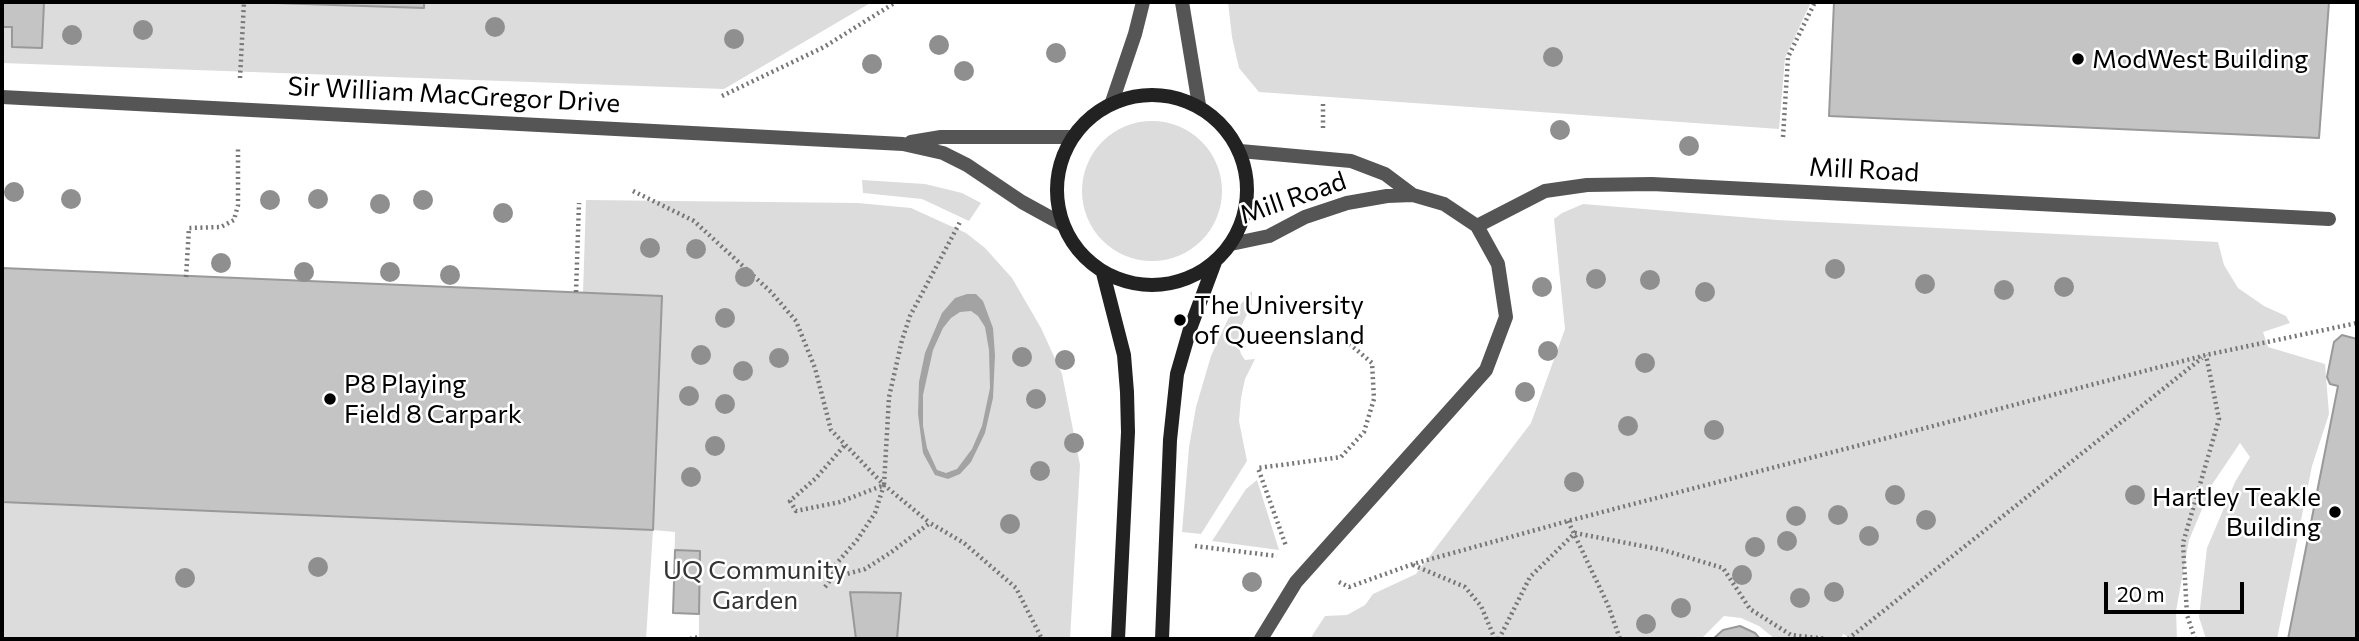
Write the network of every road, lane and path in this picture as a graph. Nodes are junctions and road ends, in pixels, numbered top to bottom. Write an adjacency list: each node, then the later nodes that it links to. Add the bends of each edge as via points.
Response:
1 (244, 2): 6 (path)
2 (896, 2): 7 (path, via 824,47)
3 (1143, 2): 9 (street)
4 (1182, 2): 11 (street)
5 (1815, 2): 13 (path, via 1788,57)
6 (240, 82)
7 (722, 96)
8 (2, 97): 15 (street, Sir William MacGregor Drive)
9 (1112, 102): 11 (street, via 1141,93 1171,95); 14 (street, via 1090,116)
10 (1323, 104): 12 (path)
11 (1199, 105): 17 (street, via 1223,124)
12 (1324, 136)
13 (1783, 136)
14 (1072, 137): 15 (street, Sir William MacGregor Drive, via 942,137); 23 (street, via 1060,164 1056,194)
15 (903, 144): 23 (street, Sir William MacGregor Drive, via 943,153 967,165)
16 (238, 148): 28 (path, via 234,220 221,227 189,228)
17 (1240, 151): 19 (street, Mill Road, via 1351,161 1385,174); 25 (street, via 1248,182 1245,215)
18 (633, 191): 33 (path, via 694,221 796,321 815,368 831,430)
19 (1413, 195): 24 (street, Mill Road, via 1444,204); 25 (street, Mill Road, via 1347,203 1269,236)
20 (579, 203): 29 (path)
21 (2329, 219): 24 (street, Mill Road, via 1652,184 1545,191)
22 (961, 222): 34 (path, via 902,340 890,397)
23 (1062, 224): 27 (street, via 1078,251)
24 (1477, 226): 48 (street, via 1498,264 1506,317 1486,370 1296,582)
25 (1231, 244): 26 (street)
26 (1216, 262): 27 (street, via 1197,275 1166,285 1133,284); 47 (street, via 1177,374)
27 (1103, 273): 46 (street, via 1124,355 1127,392)
28 (186, 276)
29 (576, 292)
30 (2357, 323): 32 (path)
31 (1285, 334): 38 (path, via 1345,340 1372,363 1374,400 1364,432 1341,457 1258,468 1291,558)
32 (2206, 355): 35 (path); 52 (path); 53 (path, via 2219,419 2183,543 2187,615)
33 (844, 446): 34 (path); 34 (path, via 790,501 796,511 840,502)
34 (884, 485): 36 (path); 40 (path, via 875,513 830,571)
35 (1568, 521): 37 (path); 39 (path)
36 (930, 523): 40 (path, via 865,569); 45 (path, via 964,542 1016,588)
37 (1575, 533): 49 (path, via 1530,577); 50 (path); 51 (path, via 1663,550 1723,569 1750,609 1791,635)
38 (1194, 546)
39 (1413, 564): 41 (path, via 1349,587); 49 (path, via 1465,587 1481,606)
40 (832, 578): 42 (path)
41 (1338, 582)
42 (825, 587)
43 (699, 637): 44 (path)
44 (690, 639)
45 (1042, 639)
46 (1118, 639)
47 (1162, 639)
48 (1261, 639)
49 (1497, 639)
50 (1620, 639)
51 (1827, 639)
52 (1848, 639)
53 (2195, 639)

